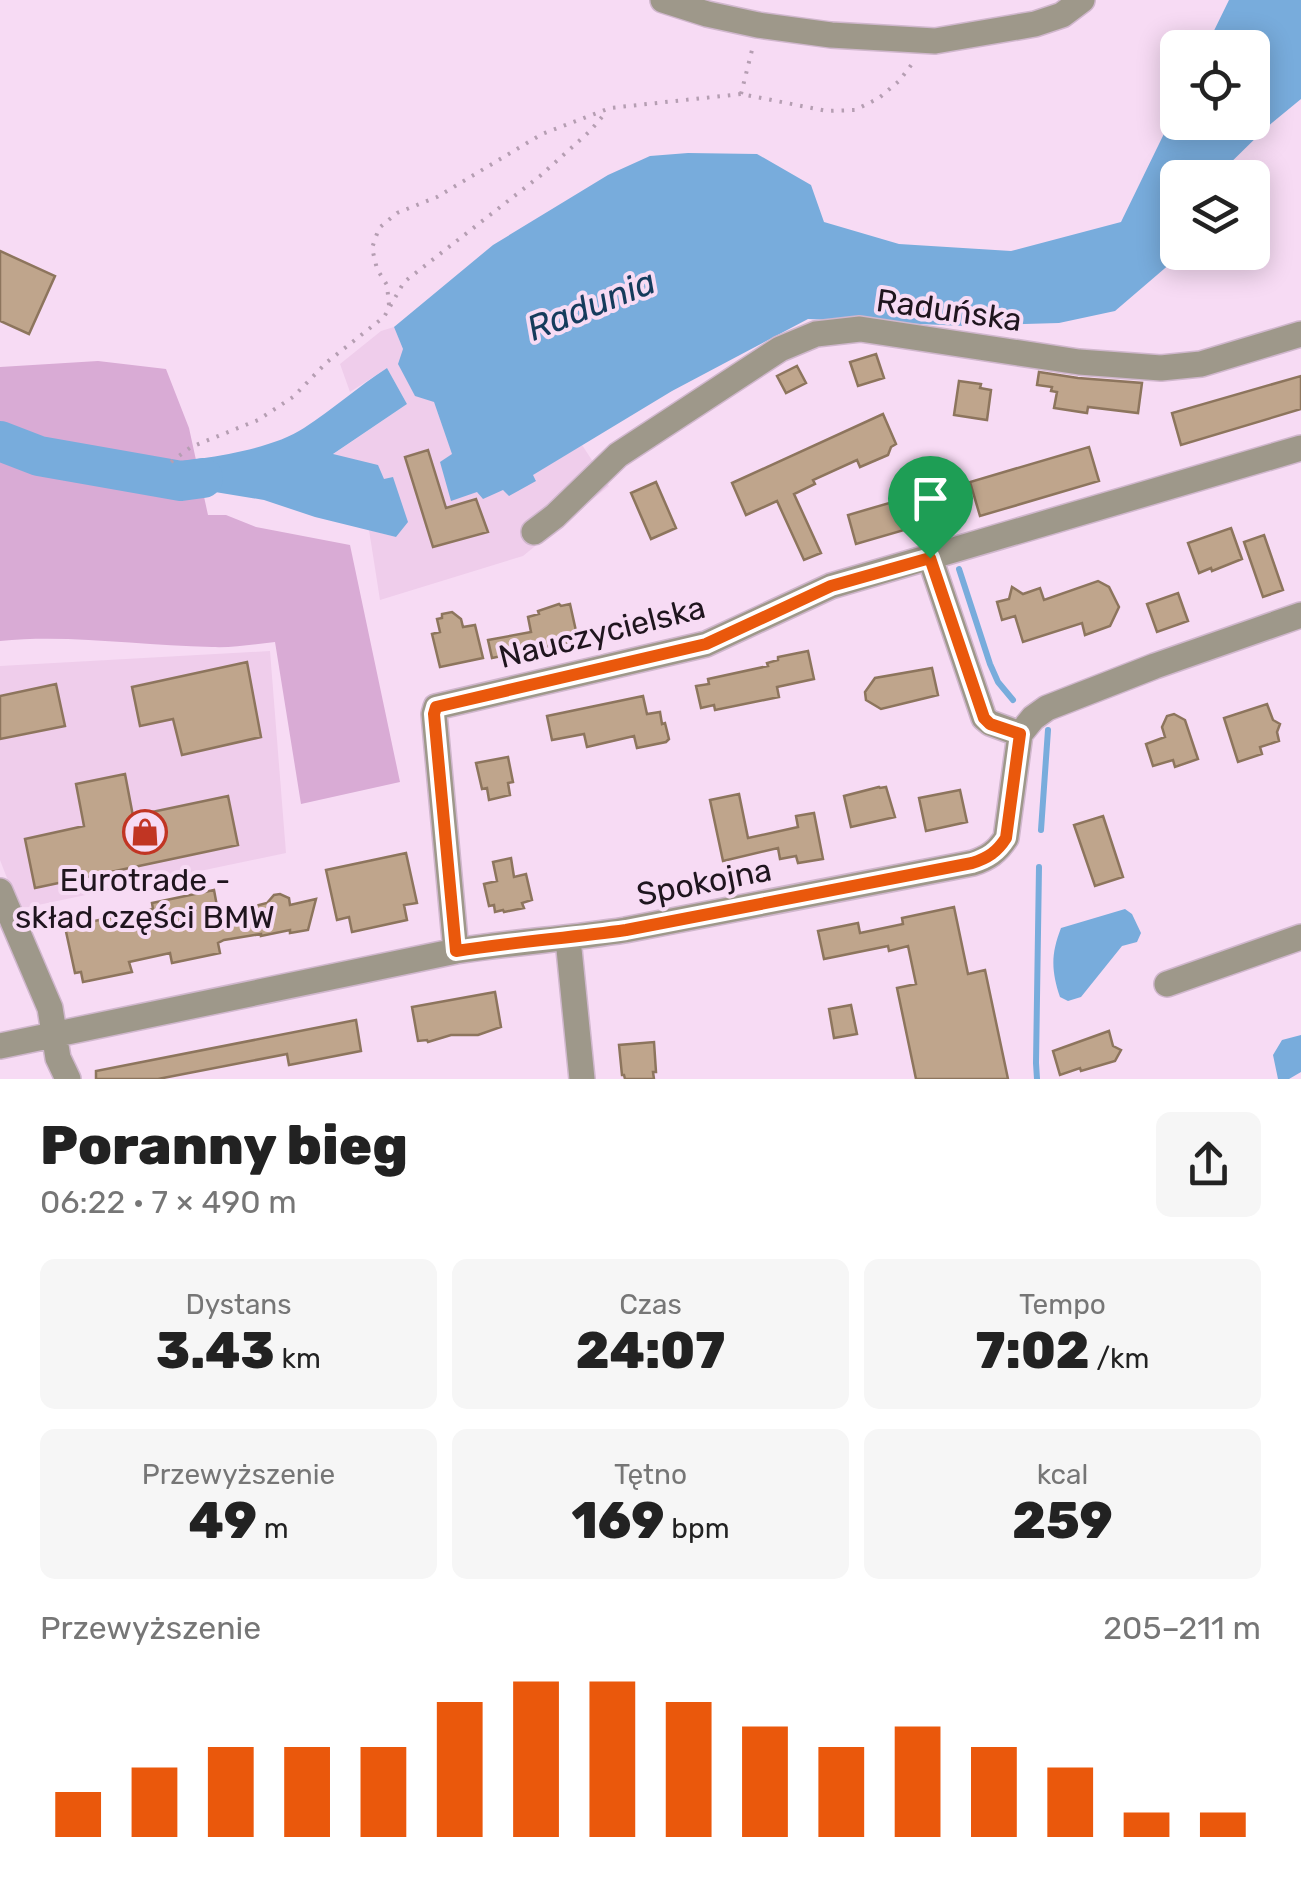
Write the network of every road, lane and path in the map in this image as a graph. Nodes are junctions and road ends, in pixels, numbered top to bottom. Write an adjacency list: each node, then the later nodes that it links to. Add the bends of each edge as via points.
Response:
1 (663, 0): 3 (street)
2 (1082, 0): 4 (street, via 1035,24)
3 (758, 25): 4 (street); 5 (path)
4 (921, 40): 5 (path, via 918,58 899,81 855,110)
5 (741, 94): 6 (path)
6 (610, 108): 7 (path, via 540,176 404,282); 7 (path, via 542,134 380,228 372,248)
7 (389, 305): 10 (path, via 384,317 293,398)
8 (1301, 334): 11 (street, Raduńska, via 1200,364 1161,368 860,329 816,334 780,349 609,464)
9 (1301, 448): 12 (street, Nauczycielska)
10 (172, 462)
11 (534, 532)
12 (930, 558): 14 (street, via 984,718); 18 (street, Nauczycielska, via 831,586 706,644 436,707)
13 (1301, 615): 14 (street, via 1047,708)
14 (1020, 734): 17 (street, Spokojna, via 1006,838 987,858)
15 (0, 892): 20 (street, via 50,1008)
16 (1301, 937): 19 (street)
17 (568, 938): 18 (street, Spokojna); 23 (street)
18 (456, 951): 20 (street, Spokojna)
19 (1166, 984)
20 (53, 1035): 21 (street, Spokojna); 22 (street)
21 (0, 1046)
22 (68, 1079)
23 (582, 1079)

